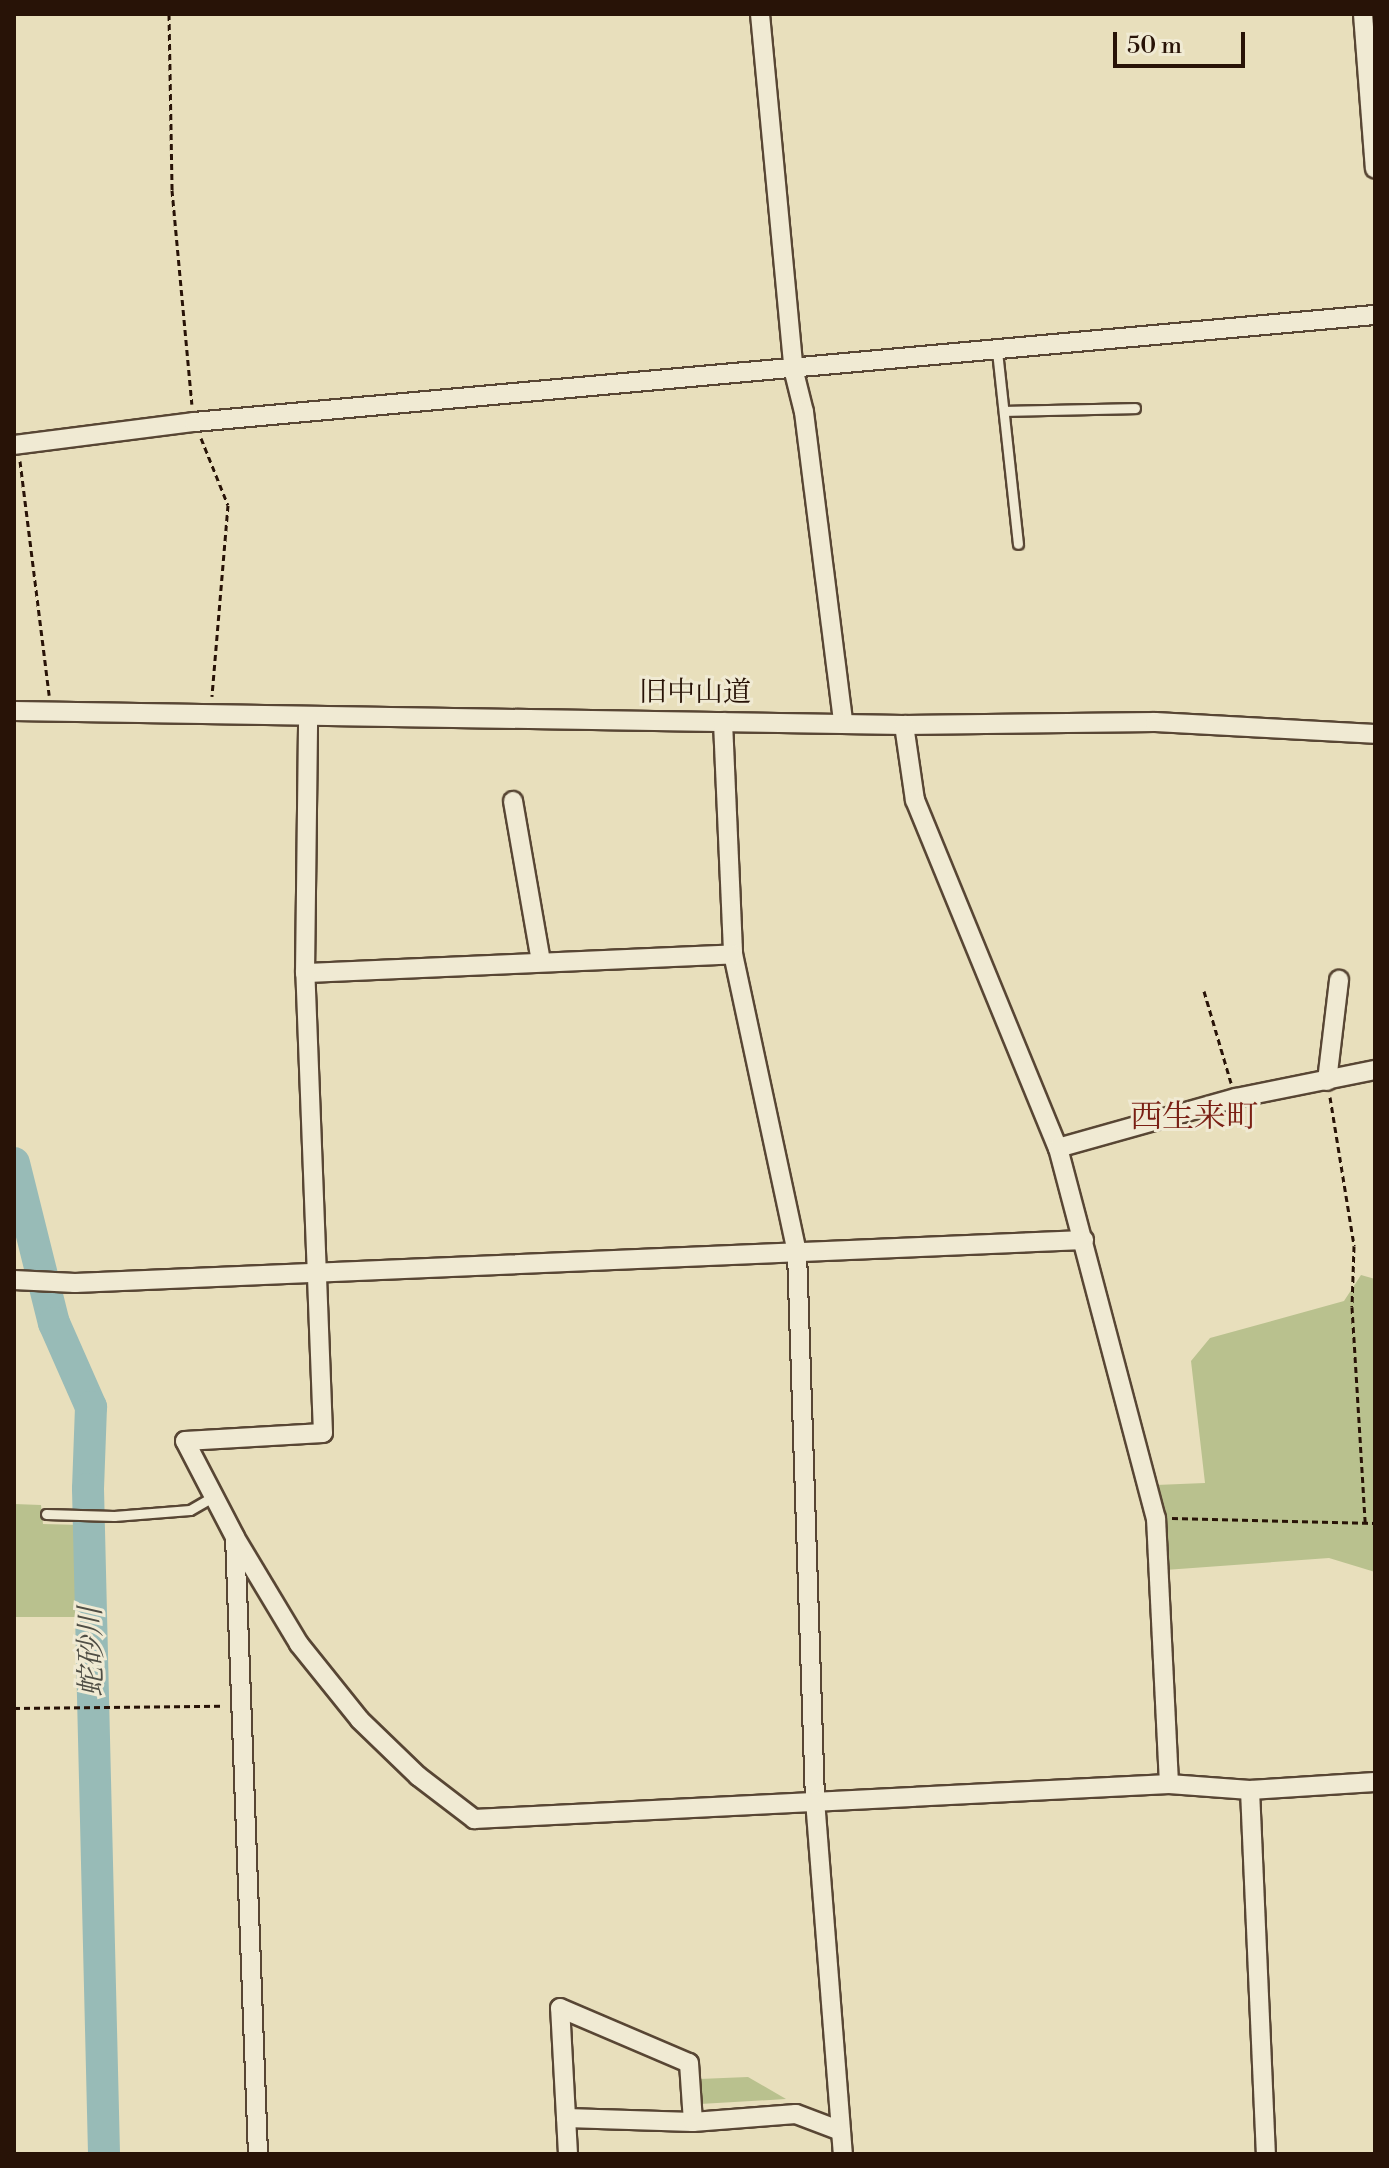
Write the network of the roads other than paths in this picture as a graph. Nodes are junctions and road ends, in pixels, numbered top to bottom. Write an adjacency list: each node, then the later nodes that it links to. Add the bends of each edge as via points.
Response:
1 (760, 14): 6 (street)
2 (1363, 14): 3 (street)
3 (1375, 169)
4 (1375, 315): 5 (street)
5 (997, 351): 6 (street); 8 (lane)
6 (794, 372): 9 (street, via 194,422); 13 (street, via 804,412)
7 (1135, 408): 8 (lane)
8 (1006, 411): 10 (lane)
9 (16, 445)
10 (1018, 544)
11 (14, 711): 12 (street, 旧中山道)
12 (308, 716): 14 (street, 旧中山道); 20 (street)
13 (843, 721): 14 (street, 旧中山道); 15 (street, 旧中山道)
14 (723, 722): 18 (street)
15 (904, 725): 16 (street, 旧中山道, via 1155,722); 24 (street, via 915,800)
16 (1375, 734)
17 (513, 801): 19 (street)
18 (733, 954): 19 (street); 26 (street)
19 (541, 962): 20 (street)
20 (305, 973): 27 (street)
21 (1339, 980): 23 (street)
22 (1375, 1070): 23 (street)
23 (1327, 1081): 24 (street, via 1236,1098)
24 (1058, 1148): 25 (street)
25 (1084, 1240): 26 (street); 33 (street, via 1156,1518)
26 (797, 1252): 27 (street); 35 (street)
27 (317, 1274): 28 (street); 29 (street, via 323,1433 185,1441)
28 (14, 1280)
29 (214, 1496): 30 (lane, via 190,1510); 31 (street)
30 (46, 1514)
31 (235, 1537): 35 (street, via 299,1644 360,1720 418,1776 474,1819); 39 (street)
32 (1375, 1782): 34 (street)
33 (1169, 1784): 34 (street); 35 (street)
34 (1250, 1790): 42 (street)
35 (815, 1800): 38 (street)
36 (566, 2118): 37 (street); 37 (street, via 560,2008 689,2063); 40 (street)
37 (693, 2122): 38 (street, via 796,2114)
38 (841, 2131): 41 (street)
39 (258, 2154)
40 (568, 2154)
41 (843, 2154)
42 (1266, 2154)

